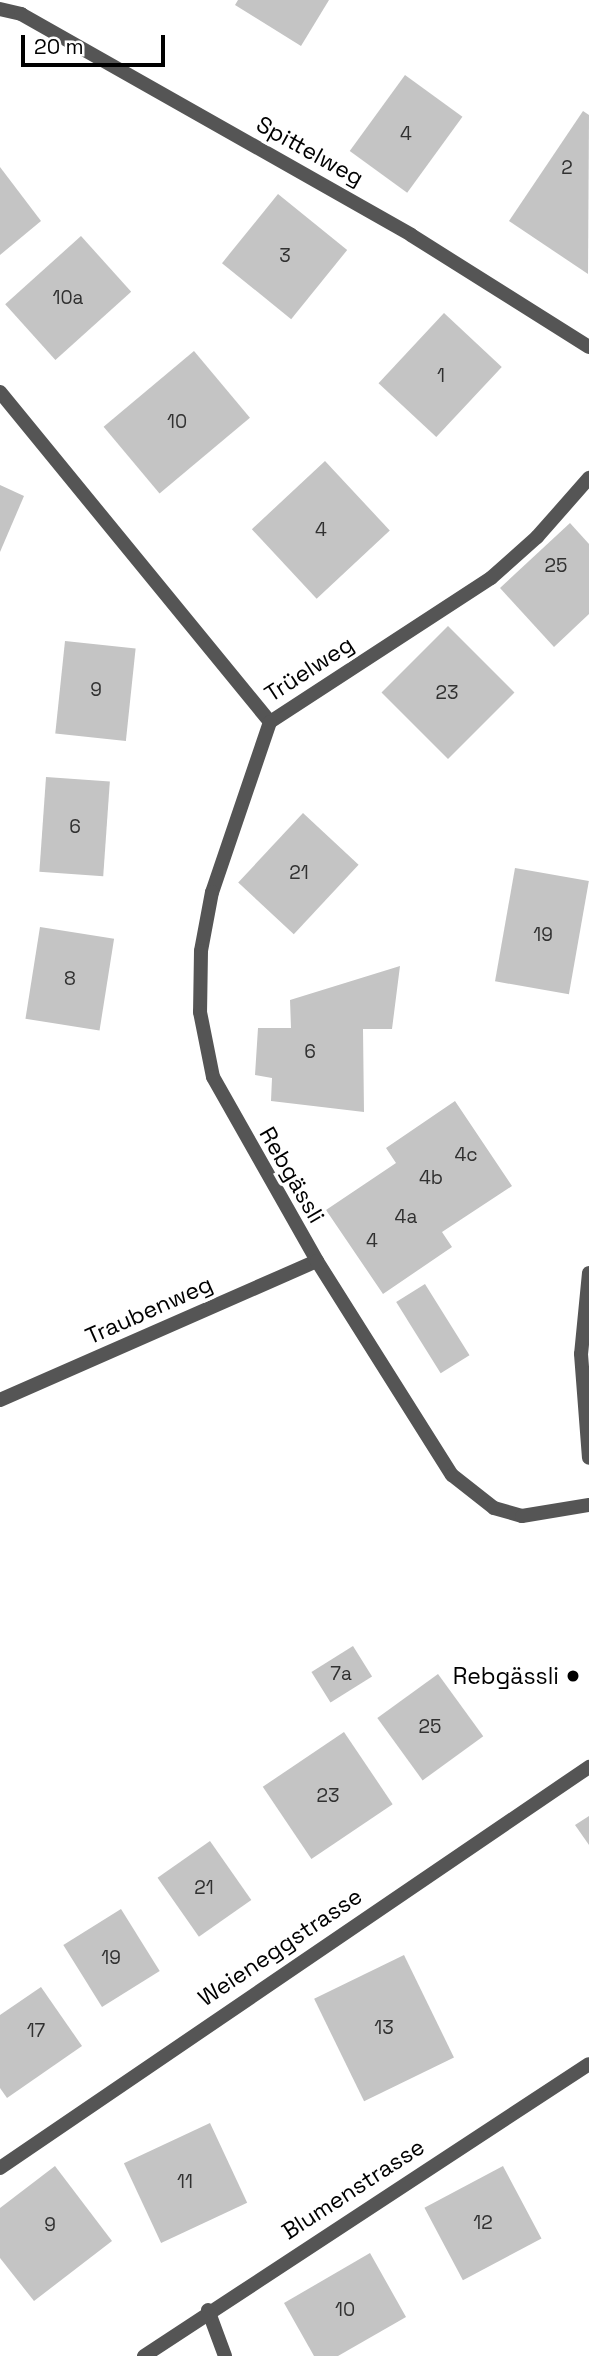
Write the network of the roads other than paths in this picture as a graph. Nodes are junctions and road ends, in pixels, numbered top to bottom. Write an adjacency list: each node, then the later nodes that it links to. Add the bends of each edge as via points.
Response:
1 (0, 9): 2 (street, Spittelweg, via 21,14 411,234)
2 (589, 347)
3 (0, 392): 4 (street, Trüelweg)
4 (5, 410): 6 (street, Trüelweg)
5 (589, 478): 6 (street, Trüelweg, via 537,537 491,578)
6 (270, 722): 7 (street, Rebgässli, via 212,892 201,951 200,1012 213,1077 250,1150)
7 (317, 1261): 9 (street, Traubenweg); 11 (street, Rebgässli, via 431,1447 472,1495 522,1516)
8 (589, 1273): 10 (street, via 581,1354)
9 (0, 1400)
10 (589, 1458)
11 (589, 1505)
12 (589, 1767): 14 (street, Weieneggstrasse)
13 (589, 2064): 15 (street, Blumenstrasse)
14 (0, 2168)
15 (208, 2310): 16 (street, Blumenstrasse); 17 (street)
16 (144, 2356)
17 (225, 2356)

